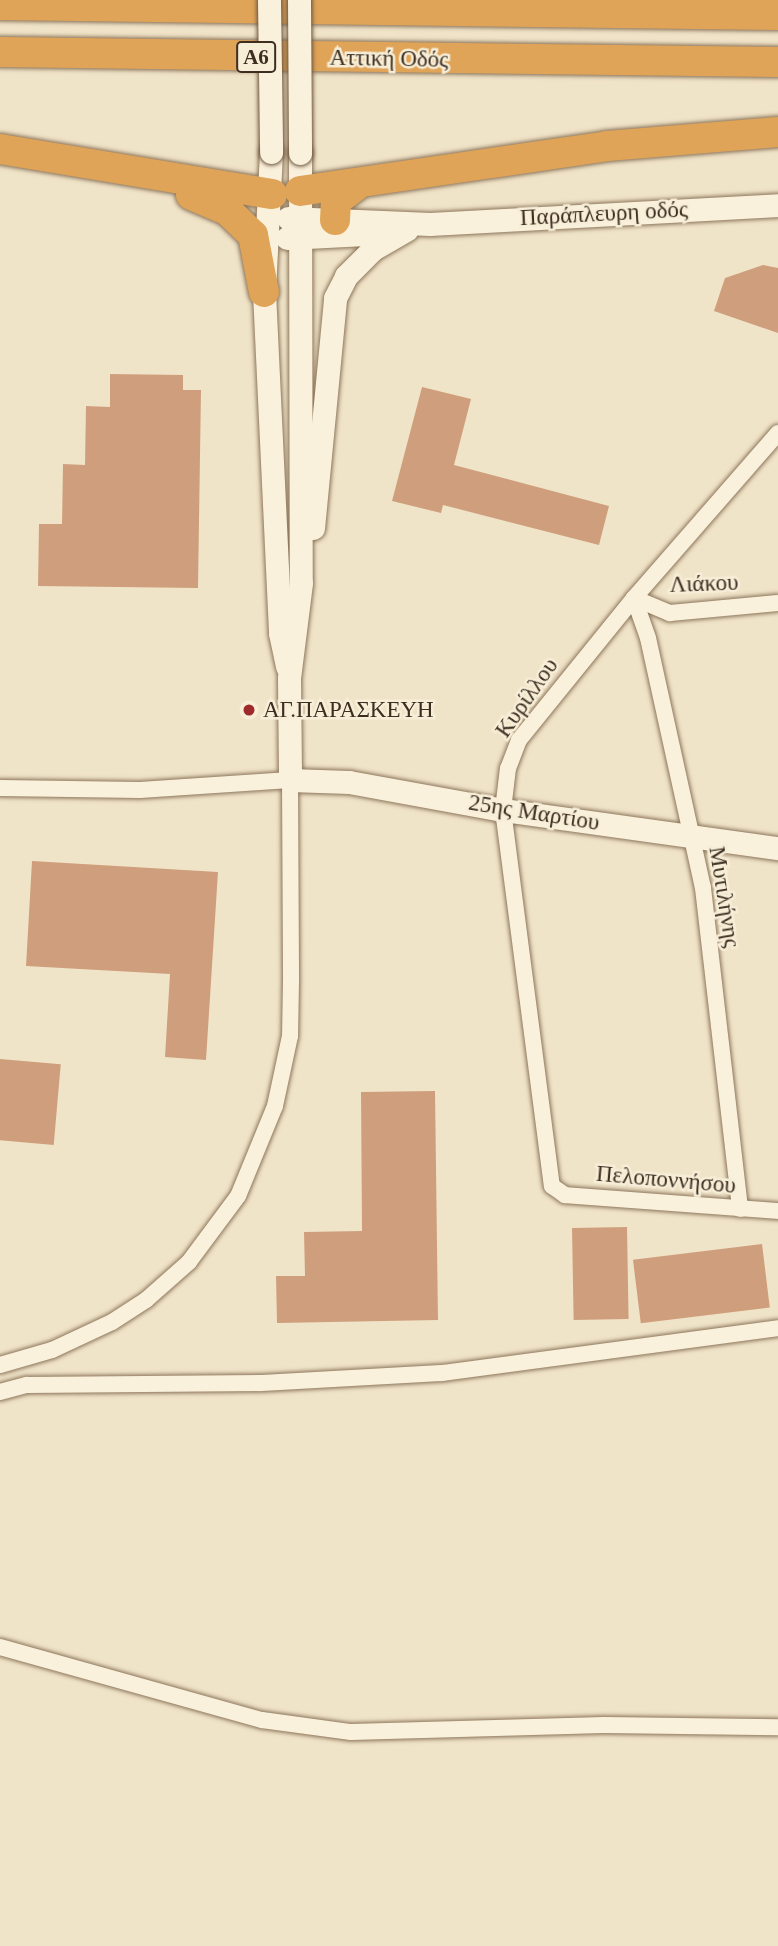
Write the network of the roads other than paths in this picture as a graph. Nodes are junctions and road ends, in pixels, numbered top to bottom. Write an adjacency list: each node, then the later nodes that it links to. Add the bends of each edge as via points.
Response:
1 (269, 0): 12 (street, bridge, via 271,152)
2 (299, 0): 12 (street, bridge, via 300,153)
3 (0, 5): 4 (highway, Α6)
4 (778, 15)
5 (0, 52): 6 (highway, Αττική Οδός / Α6)
6 (778, 62)
7 (778, 132): 10 (highway, via 607,146)
8 (0, 149): 9 (highway)
9 (139, 173): 12 (highway); 15 (highway, via 227,210 244,223 258,248)
10 (356, 185): 12 (highway); 13 (highway, via 336,201)
11 (778, 205): 14 (street, Παράπλευρη οδός)
12 (286, 216): 13 (street, Παράπλευρη οδός); 14 (street, Παράπλευρη οδός, via 371,236); 15 (street); 17 (street)
13 (335, 220): 14 (street, Παράπλευρη οδός)
14 (418, 227): 17 (street, via 373,249 346,276 335,298 329,324 316,514)
15 (264, 292): 20 (street, via 280,633)
16 (777, 435): 18 (street, Κυρίλλου)
17 (302, 583): 20 (street)
18 (634, 598): 19 (street, Λιάκου, via 670,613); 23 (street, Κυρίλλου, via 519,740 508,768); 24 (street, Μυτιλήνης, via 648,638)
19 (778, 603)
20 (289, 678): 21 (street)
21 (290, 780): 22 (street, via 141,790); 23 (street, 25ης Μαρτίου, via 349,782); 30 (street, via 290,1036 275,1106 238,1196 189,1262 146,1300 52,1350)
22 (0, 788)
23 (503, 810): 24 (street, 25ης Μαρτίου); 26 (street, Κυρίλλου)
24 (691, 837): 25 (street, 25ης Μαρτίου); 27 (street, Μυτιλήνης, via 703,888)
25 (778, 848)
26 (552, 1186): 27 (street, Πελοποννήσου, via 565,1195)
27 (740, 1209): 28 (street, Πελοποννήσου)
28 (778, 1211)
29 (778, 1328): 31 (street, via 442,1373 261,1383 27,1385)
30 (0, 1365)
31 (0, 1392)
32 (0, 1647): 33 (street, via 262,1720 351,1732 604,1725)
33 (778, 1727)

